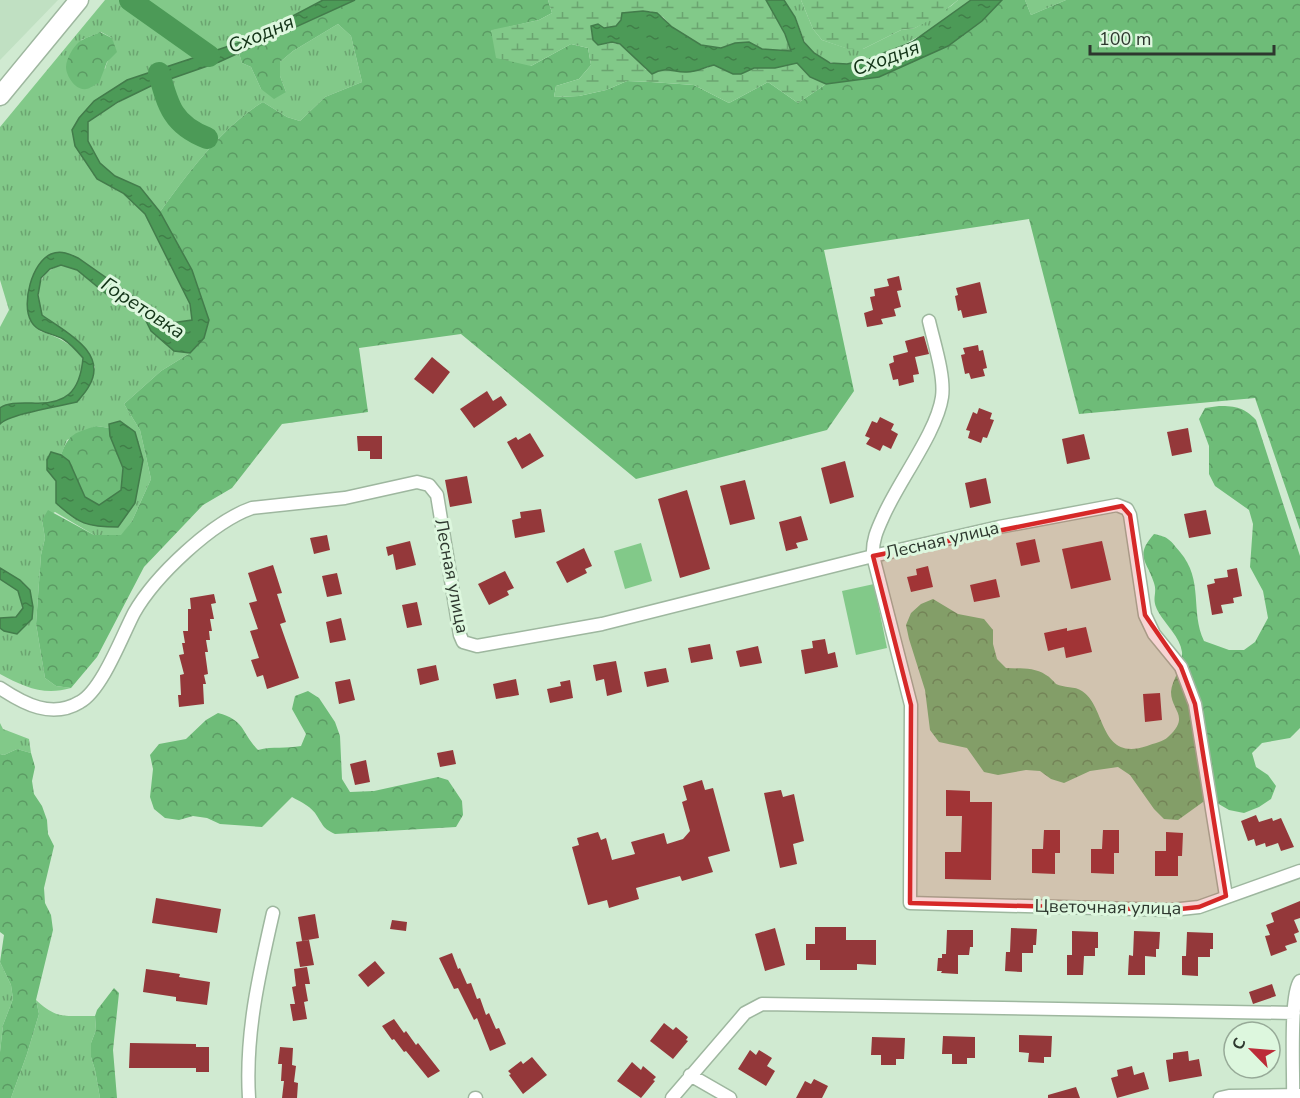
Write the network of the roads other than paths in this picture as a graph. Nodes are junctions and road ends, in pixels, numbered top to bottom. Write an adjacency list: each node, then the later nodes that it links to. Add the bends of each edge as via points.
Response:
1 (80, 0): 2 (main road)
2 (0, 96)
3 (929, 321): 4 (street, via 942,398 933,424 892,496 876,533)
4 (873, 556): 5 (street, Лесная улица, via 602,624 470,645 460,635 437,495 429,485 417,482 345,498 252,508 239,513 168,568 136,611 101,677 83,701 59,710 45,709 23,703); 7 (street, Лесная улица, via 1117,505 1127,509 1145,615 1154,634 1181,667 1195,704); 7 (street, Цветочная улица, via 911,705 910,903 1171,910 1199,907)
5 (0, 688)
6 (1300, 871): 7 (street, Цветочная улица)
7 (1226, 896)
8 (273, 913): 13 (street, via 251,1015)
9 (1300, 981): 10 (street, via 1296,986)
10 (1294, 1013): 11 (street, via 762,1004 744,1013); 12 (street)
11 (690, 1075): 14 (street); 15 (street)
12 (1296, 1096): 16 (street)
13 (249, 1098)
14 (672, 1098)
15 (730, 1098)
16 (1220, 1098)

